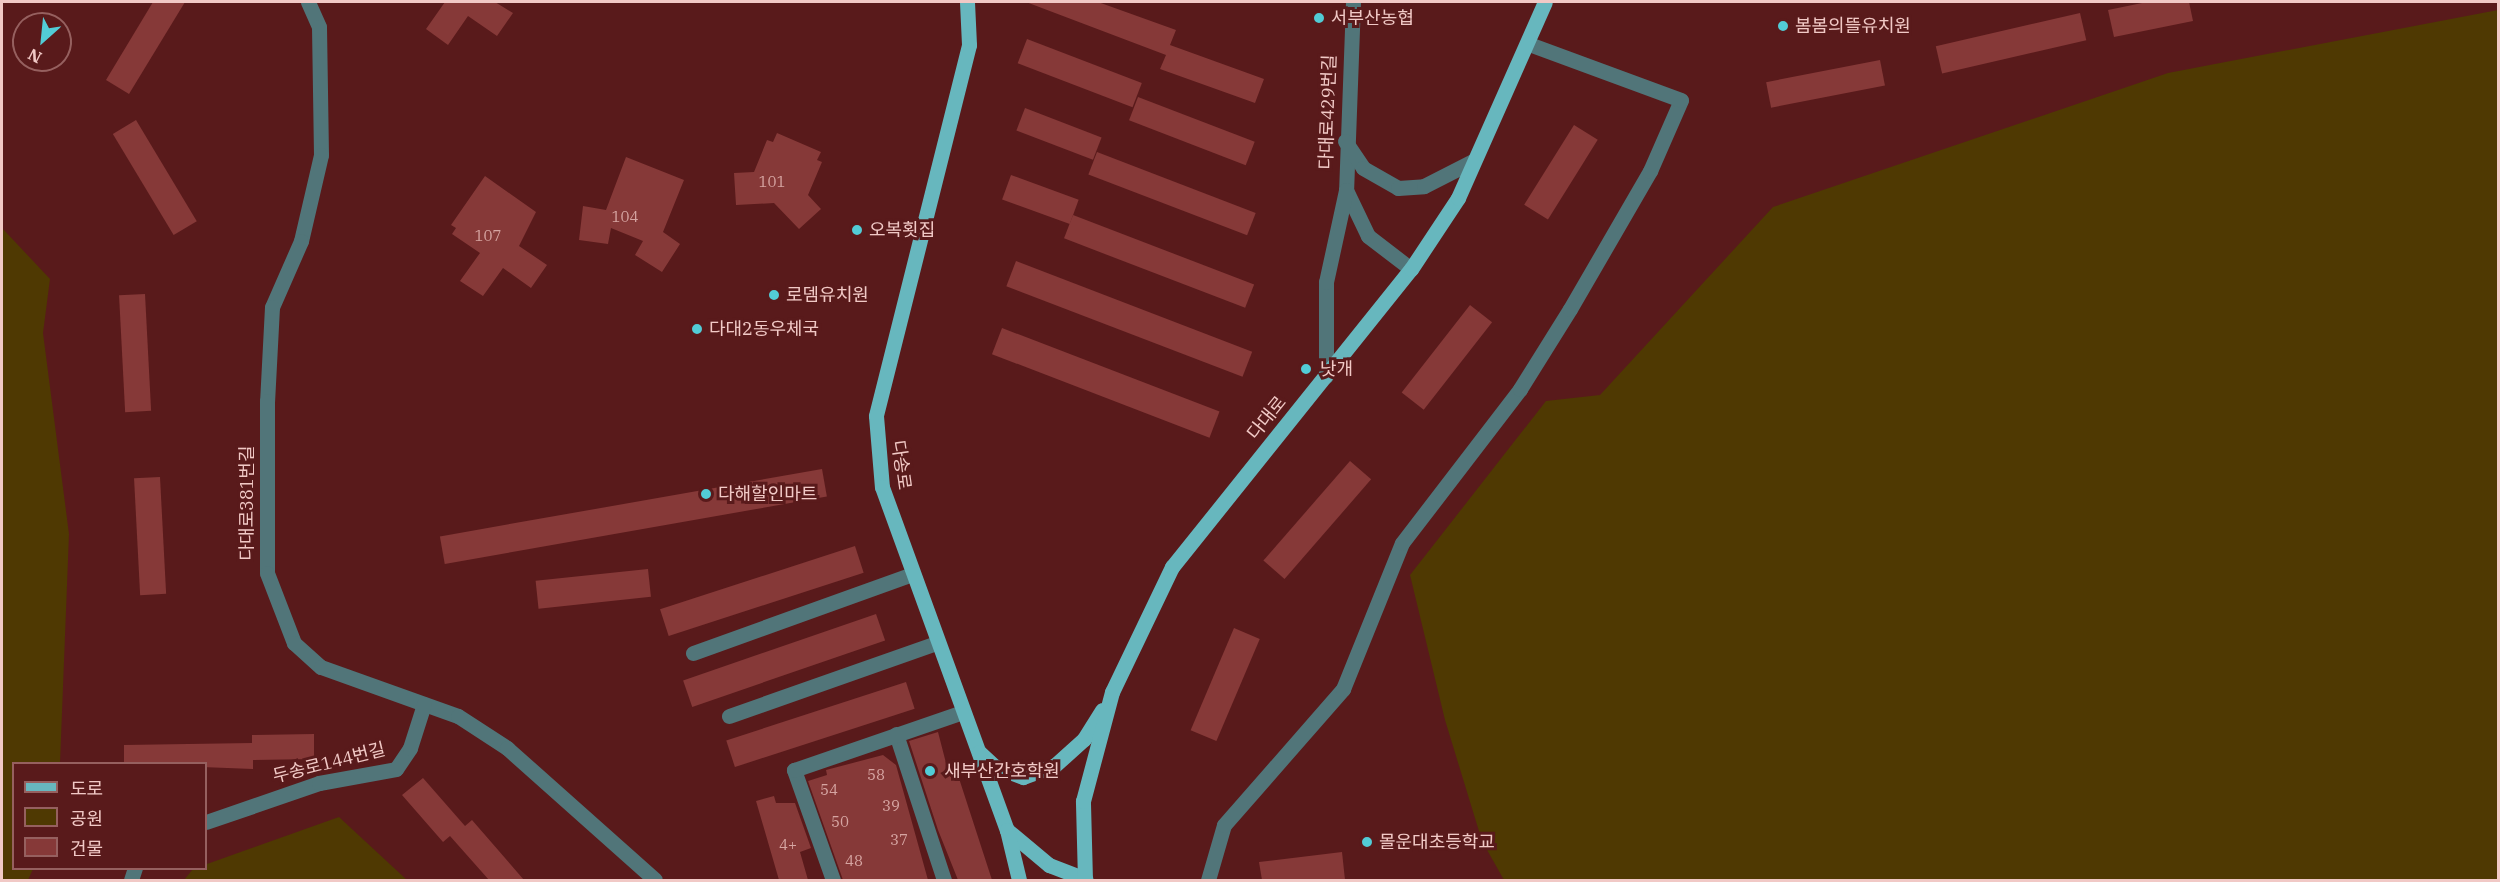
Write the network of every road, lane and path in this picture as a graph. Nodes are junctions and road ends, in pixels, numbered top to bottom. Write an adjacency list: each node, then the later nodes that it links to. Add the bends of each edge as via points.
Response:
1 (308, 2): 15 (street, 다대로381번길, via 319,27 321,155 301,241 272,307 267,573 294,643 321,667)
2 (968, 2): 11 (main road, 다송로, via 969,45 876,416 882,487)
3 (1353, 2): 6 (street, 다대로429번길)
4 (1545, 2): 5 (main road, 다대로)
5 (1529, 44): 7 (main road, 다대로); 27 (street, via 1681,100 1650,171 1520,389 1402,543 1344,689 1224,825)
6 (1345, 141): 7 (street, via 1363,168 1398,188 1424,186); 8 (street, 다대로429번길)
7 (1473, 161): 9 (main road, 다대로, via 1458,198)
8 (1346, 190): 9 (street, 다대로429번길, via 1368,236); 10 (street, via 1326,282)
9 (1411, 269): 10 (main road, 다대로)
10 (1326, 376): 14 (main road, 다대로, via 1172,567)
11 (910, 574): 12 (main road, 다송로); 13 (street)
12 (936, 642): 16 (main road, 다송로); 17 (street)
13 (693, 653)
14 (1112, 692): 19 (main road, via 1084,739 1054,765 1023,777 994,766); 26 (main road, 다대로, via 1083,801)
15 (424, 704): 20 (street, 두송로144번길, via 410,748 396,769 319,783); 22 (street, 다대로381번길, via 458,716 507,748)
16 (962, 712): 18 (street); 19 (main road, 다송로)
17 (729, 716)
18 (896, 734): 23 (street, via 794,770); 24 (street)
19 (976, 749): 21 (main road, 다송로)
20 (207, 822)
21 (1007, 830): 25 (main road); 26 (main road, 다송로, via 1049,865)
22 (654, 880)
23 (833, 880)
24 (944, 880)
25 (1019, 880)
26 (1085, 880)
27 (1208, 880)

